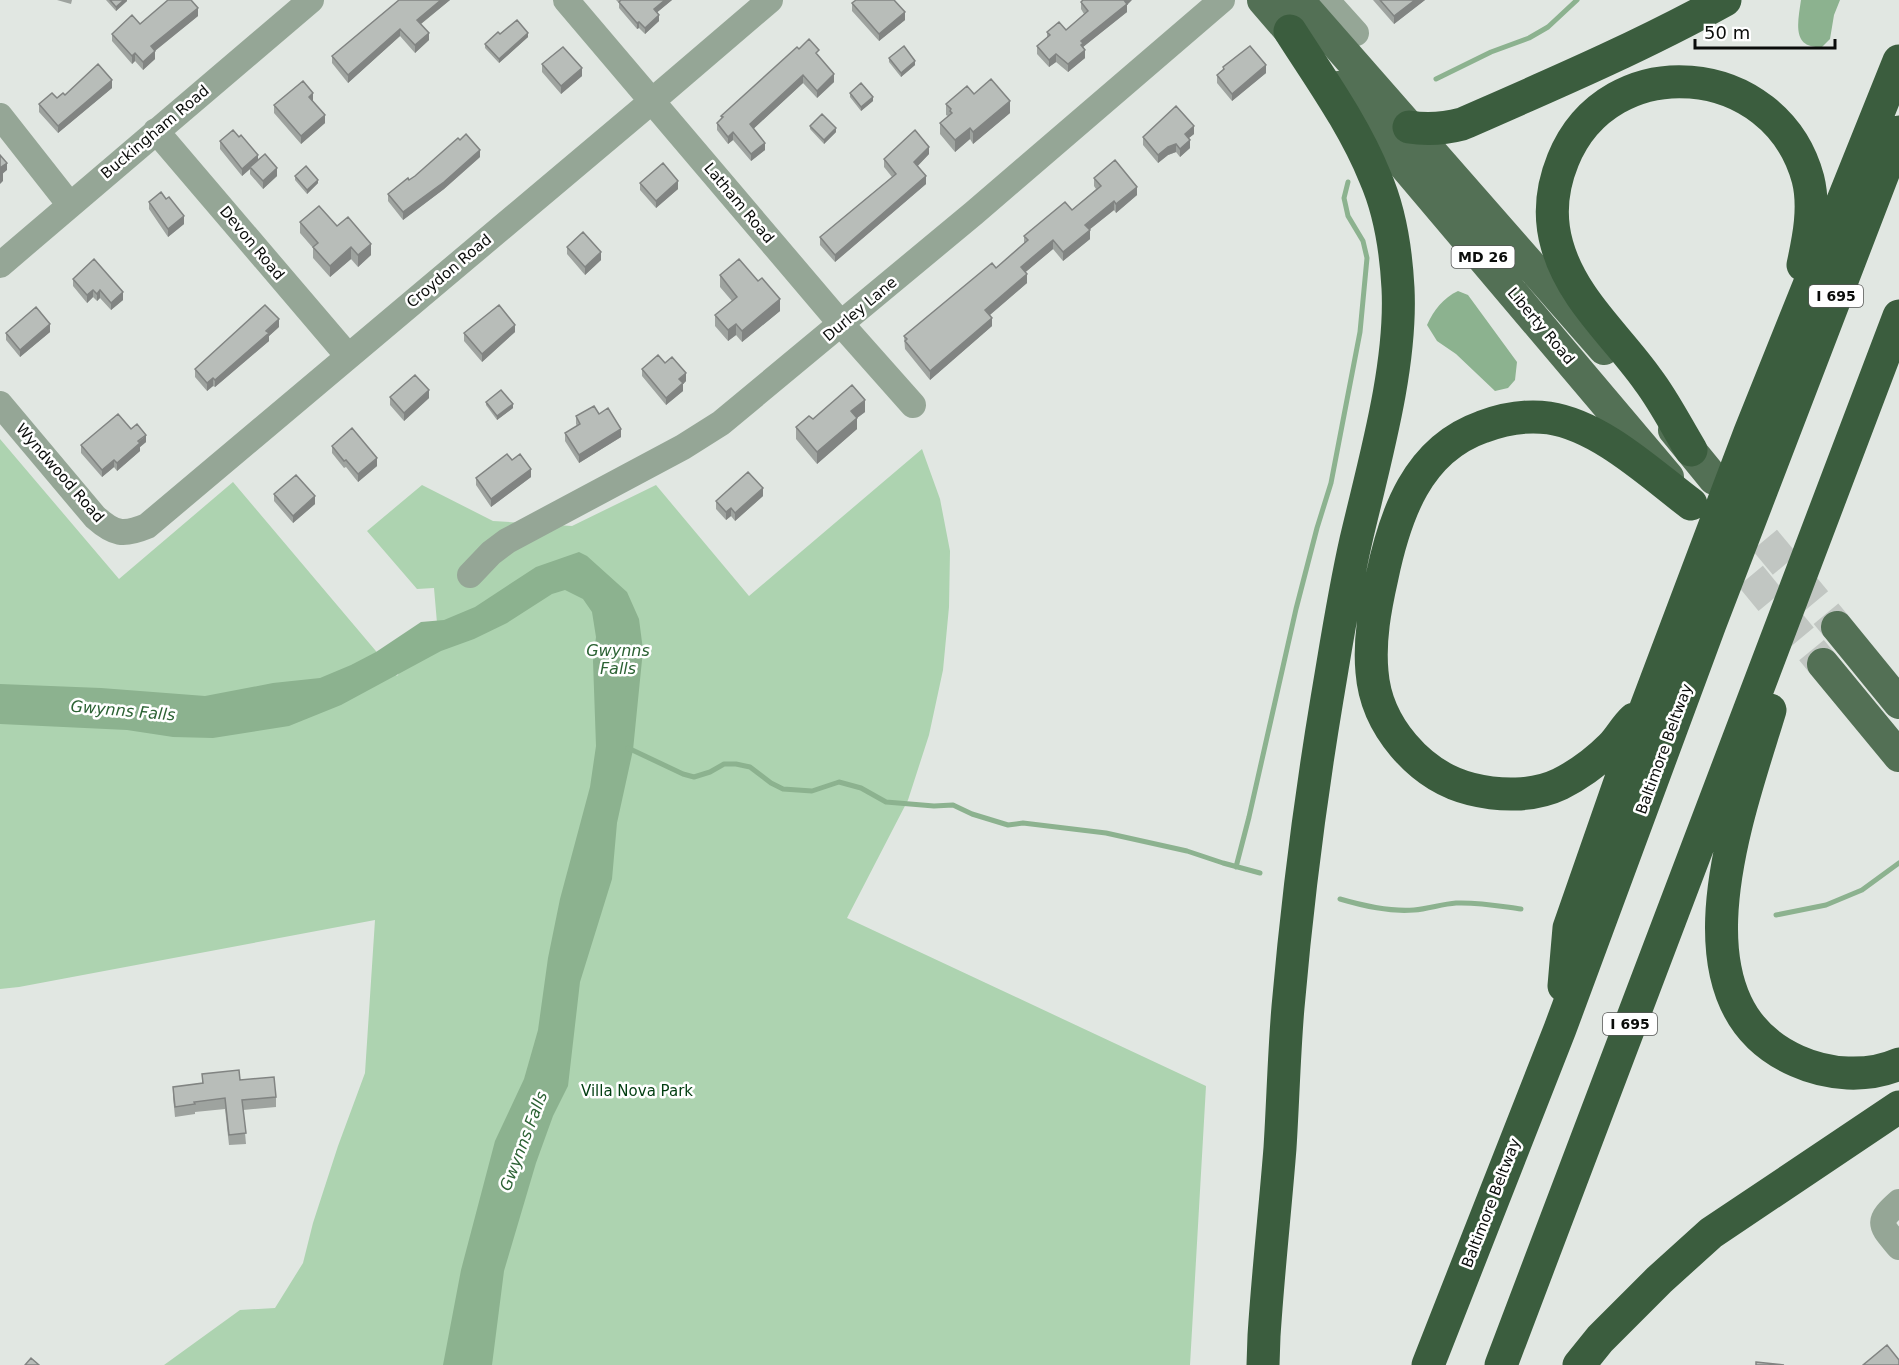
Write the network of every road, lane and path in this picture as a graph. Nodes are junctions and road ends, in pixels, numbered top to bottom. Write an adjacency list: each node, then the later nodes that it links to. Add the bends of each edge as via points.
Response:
1 (310, 0): 15 (street, Buckingham Road)
2 (566, 0): 12 (street, Latham Road)
3 (770, 0): 12 (street, Croydon Road)
4 (1222, 0): 20 (street, Durley Lane)
5 (1263, 0): 9 (main road, Liberty Road / MD 26)
6 (1298, 0): 10 (main road, Liberty Road / MD 26)
7 (1725, 0): 14 (highway, via 1669,31 1462,124 1444,129)
8 (1328, 2): 10 (street)
9 (1290, 31): 27 (main road, Liberty Road / MD 26); 41 (highway, via 1342,112 1375,176 1393,248 1398,314 1386,404 1342,609 1305,846 1288,1010)
10 (1342, 34): 14 (main road, Liberty Road / MD 26)
11 (1899, 61): 21 (highway)
12 (652, 101): 20 (street, Latham Road); 22 (street, Croydon Road)
13 (0, 116): 17 (street)
14 (1409, 127): 25 (main road, Liberty Road / MD 26)
15 (156, 131): 17 (street, Buckingham Road); 22 (street, Devon Road)
16 (1899, 132): 36 (highway, Baltimore Beltway / I 695)
17 (70, 205): 18 (street, Buckingham Road)
18 (0, 265)
19 (1899, 316): 32 (highway, via 1822,520)
20 (842, 325): 24 (street, Latham Road); 29 (street, Durley Lane, via 721,423 507,541)
21 (1784, 346): 25 (highway, via 1808,240 1810,199 1801,160 1780,126 1766,112 1730,90 1690,81 1669,81 1631,92 1596,114 1572,141 1558,173 1552,206 1557,245 1569,276 1593,314 1649,380); 34 (highway)
22 (348, 356): 28 (street, Croydon Road, via 158,518)
23 (0, 404): 28 (street, Wyndwood Road, via 95,517)
24 (913, 405)
25 (1691, 450): 26 (main road, Liberty Road / MD 26)
26 (1714, 479)
27 (1696, 510): 34 (highway, via 1594,434 1549,418 1510,419 1473,430 1438,452 1413,483 1388,550 1374,620 1372,672 1380,703 1395,734 1429,770 1487,793 1514,794 1558,785 1596,760)
28 (125, 534)
29 (470, 575)
30 (1837, 627): 33 (main road)
31 (1823, 664): 35 (main road)
32 (1766, 691): 37 (highway, via 1727,859 1722,950 1730,992 1738,1009 1764,1040 1805,1065 1852,1073); 43 (highway, I 695)
33 (1899, 703)
34 (1645, 710): 36 (highway, via 1569,928)
35 (1899, 756)
36 (1560, 1029): 42 (highway, Baltimore Beltway / I 695)
37 (1899, 1064)
38 (1899, 1107): 44 (highway, via 1711,1233 1600,1339)
39 (1899, 1202): 40 (street, via 1887,1213 1883,1227)
40 (1899, 1247)
41 (1263, 1365)
42 (1428, 1365)
43 (1501, 1365)
44 (1579, 1365)

